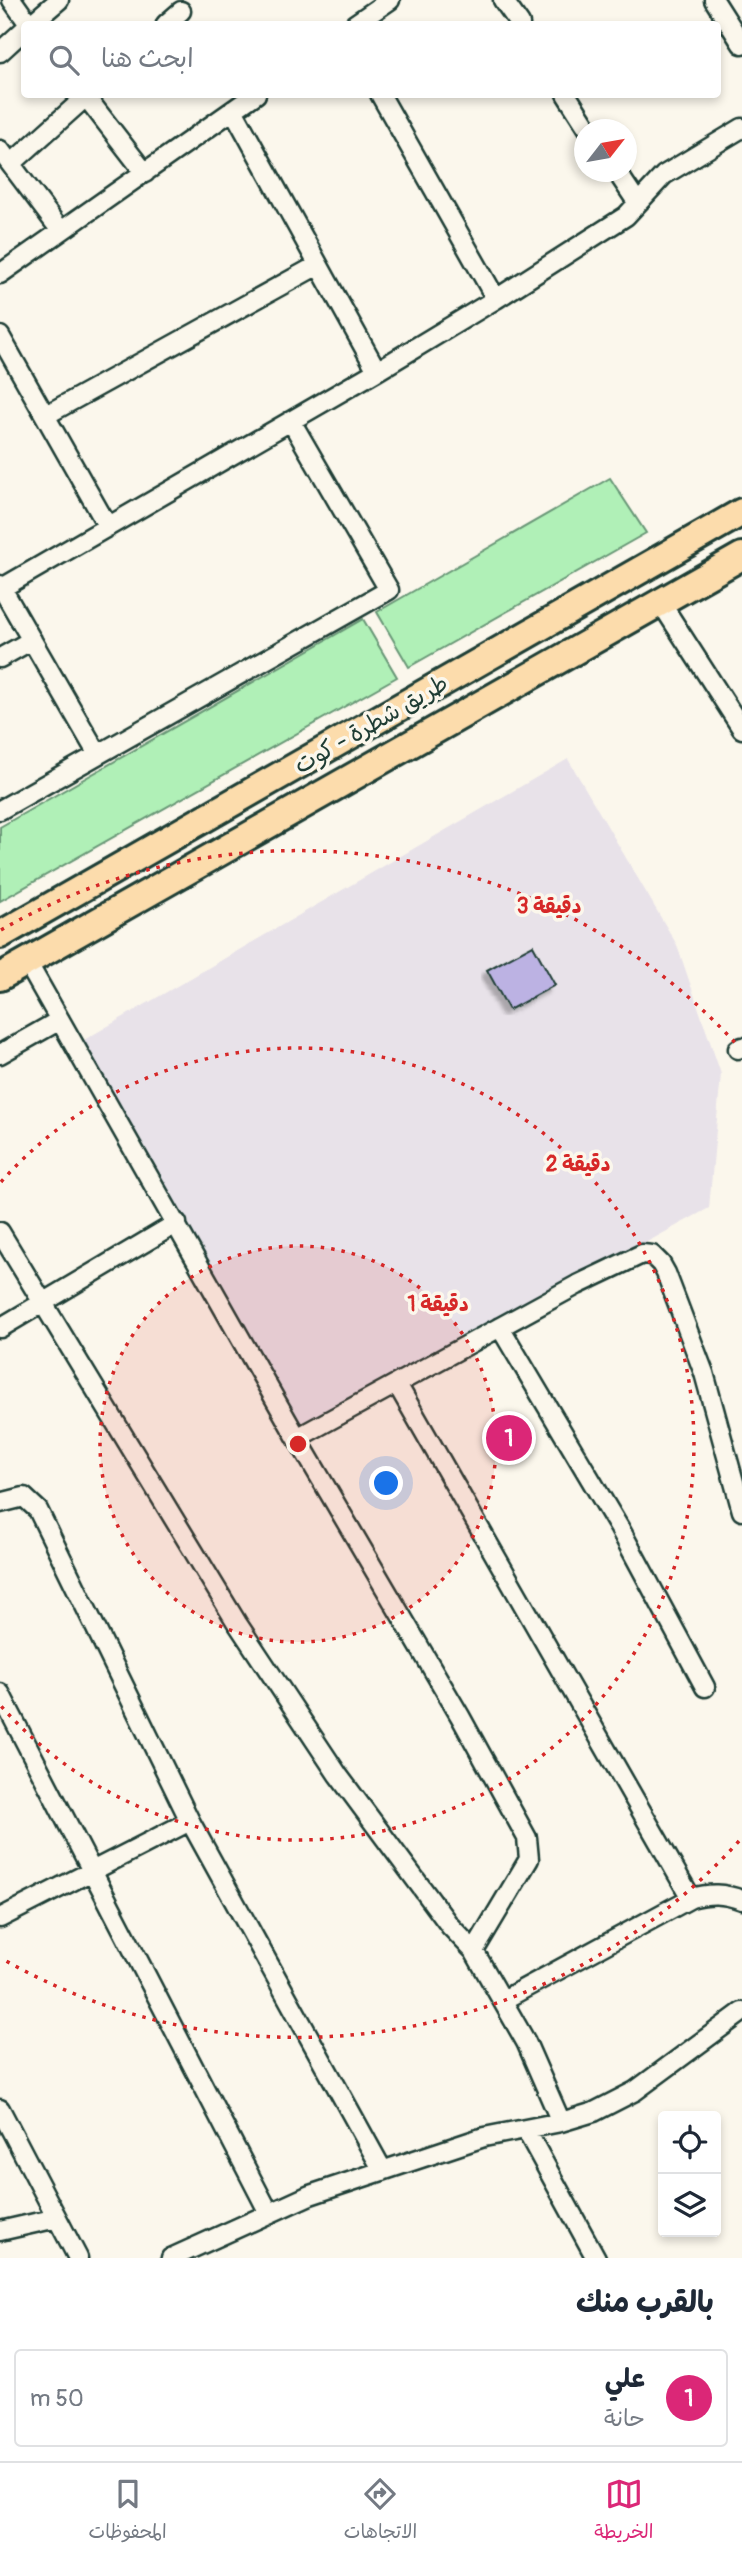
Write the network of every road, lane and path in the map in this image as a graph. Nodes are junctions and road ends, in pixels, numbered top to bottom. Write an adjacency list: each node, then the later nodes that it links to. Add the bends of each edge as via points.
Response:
1 (12, 0): 7 (street)
2 (59, 0): 8 (street)
3 (390, 0): 10 (street)
4 (503, 0): 11 (street)
5 (714, 0): 13 (street)
6 (181, 11): 9 (street)
7 (28, 21)
8 (34, 21)
9 (169, 21)
10 (359, 21)
11 (518, 21)
12 (21, 33): 14 (street)
13 (742, 44)
14 (0, 52)
15 (83, 98): 24 (street)
16 (88, 98): 25 (street)
17 (250, 98): 20 (street)
18 (382, 98): 31 (street)
19 (569, 98): 21 (street)
20 (233, 110): 25 (street); 29 (street)
21 (582, 119)
22 (742, 128): 27 (street, via 664,175)
23 (0, 150): 24 (street)
24 (11, 164): 28 (street)
25 (145, 173): 28 (street)
26 (624, 182): 27 (street)
27 (637, 202): 31 (street, via 626,216)
28 (61, 231): 30 (street)
29 (318, 265): 33 (street); 34 (street)
30 (0, 274)
31 (496, 299): 33 (street)
32 (0, 336): 34 (street)
33 (377, 371): 35 (street)
34 (46, 415): 37 (street)
35 (290, 421): 37 (street); 44 (street, via 389,590)
36 (742, 512): 46 (highway, طريق شطرة - كوت)
37 (108, 527): 39 (street)
38 (742, 556): 40 (highway, طريق شطرة - كوت)
39 (1, 586): 41 (street)
40 (661, 603): 43 (street); 48 (highway, طريق شطرة - كوت)
41 (32, 640): 42 (street); 44 (street)
42 (0, 658)
43 (742, 729)
44 (97, 753): 45 (street)
45 (0, 810)
46 (44, 911): 47 (highway, طريق شطرة - كوت); 48 (highway)
47 (0, 934)
48 (61, 943): 49 (highway, طريق شطرة - كوت)
49 (27, 962): 50 (highway, طريق شطرة - كوت); 51 (street)
50 (0, 977)
51 (60, 1020): 52 (street); 53 (street)
52 (0, 1054)
53 (177, 1223): 55 (street); 59 (street)
54 (0, 1232): 55 (street)
55 (43, 1302): 57 (street); 69 (street, via 237,1623 338,1775 450,1926)
56 (500, 1327): 58 (street); 61 (street, via 642,1254 652,1255 666,1273 704,1373); 62 (street, via 620,1529)
57 (0, 1328)
58 (397, 1384): 59 (street); 66 (street)
59 (297, 1438): 69 (street, via 527,1839 529,1859)
60 (0, 1503): 64 (street, via 24,1497 38,1510)
61 (742, 1511)
62 (705, 1687)
63 (0, 1693): 65 (street)
64 (190, 1821): 65 (street); 75 (street)
65 (93, 1872): 68 (street); 76 (street)
66 (691, 1898): 67 (street, via 726,1894); 70 (street)
67 (742, 1900)
68 (0, 1918)
69 (474, 1951): 70 (street)
70 (503, 2000): 73 (street, via 527,2042)
71 (742, 2012): 73 (street, via 635,2091 594,2112)
72 (0, 2109): 77 (street)
73 (561, 2122): 74 (street)
74 (526, 2130): 75 (street, via 484,2137); 81 (street)
75 (383, 2171): 76 (street)
76 (269, 2213): 80 (street)
77 (57, 2218): 78 (street); 79 (street)
78 (0, 2231)
79 (78, 2258)
80 (171, 2258)
81 (596, 2258)

